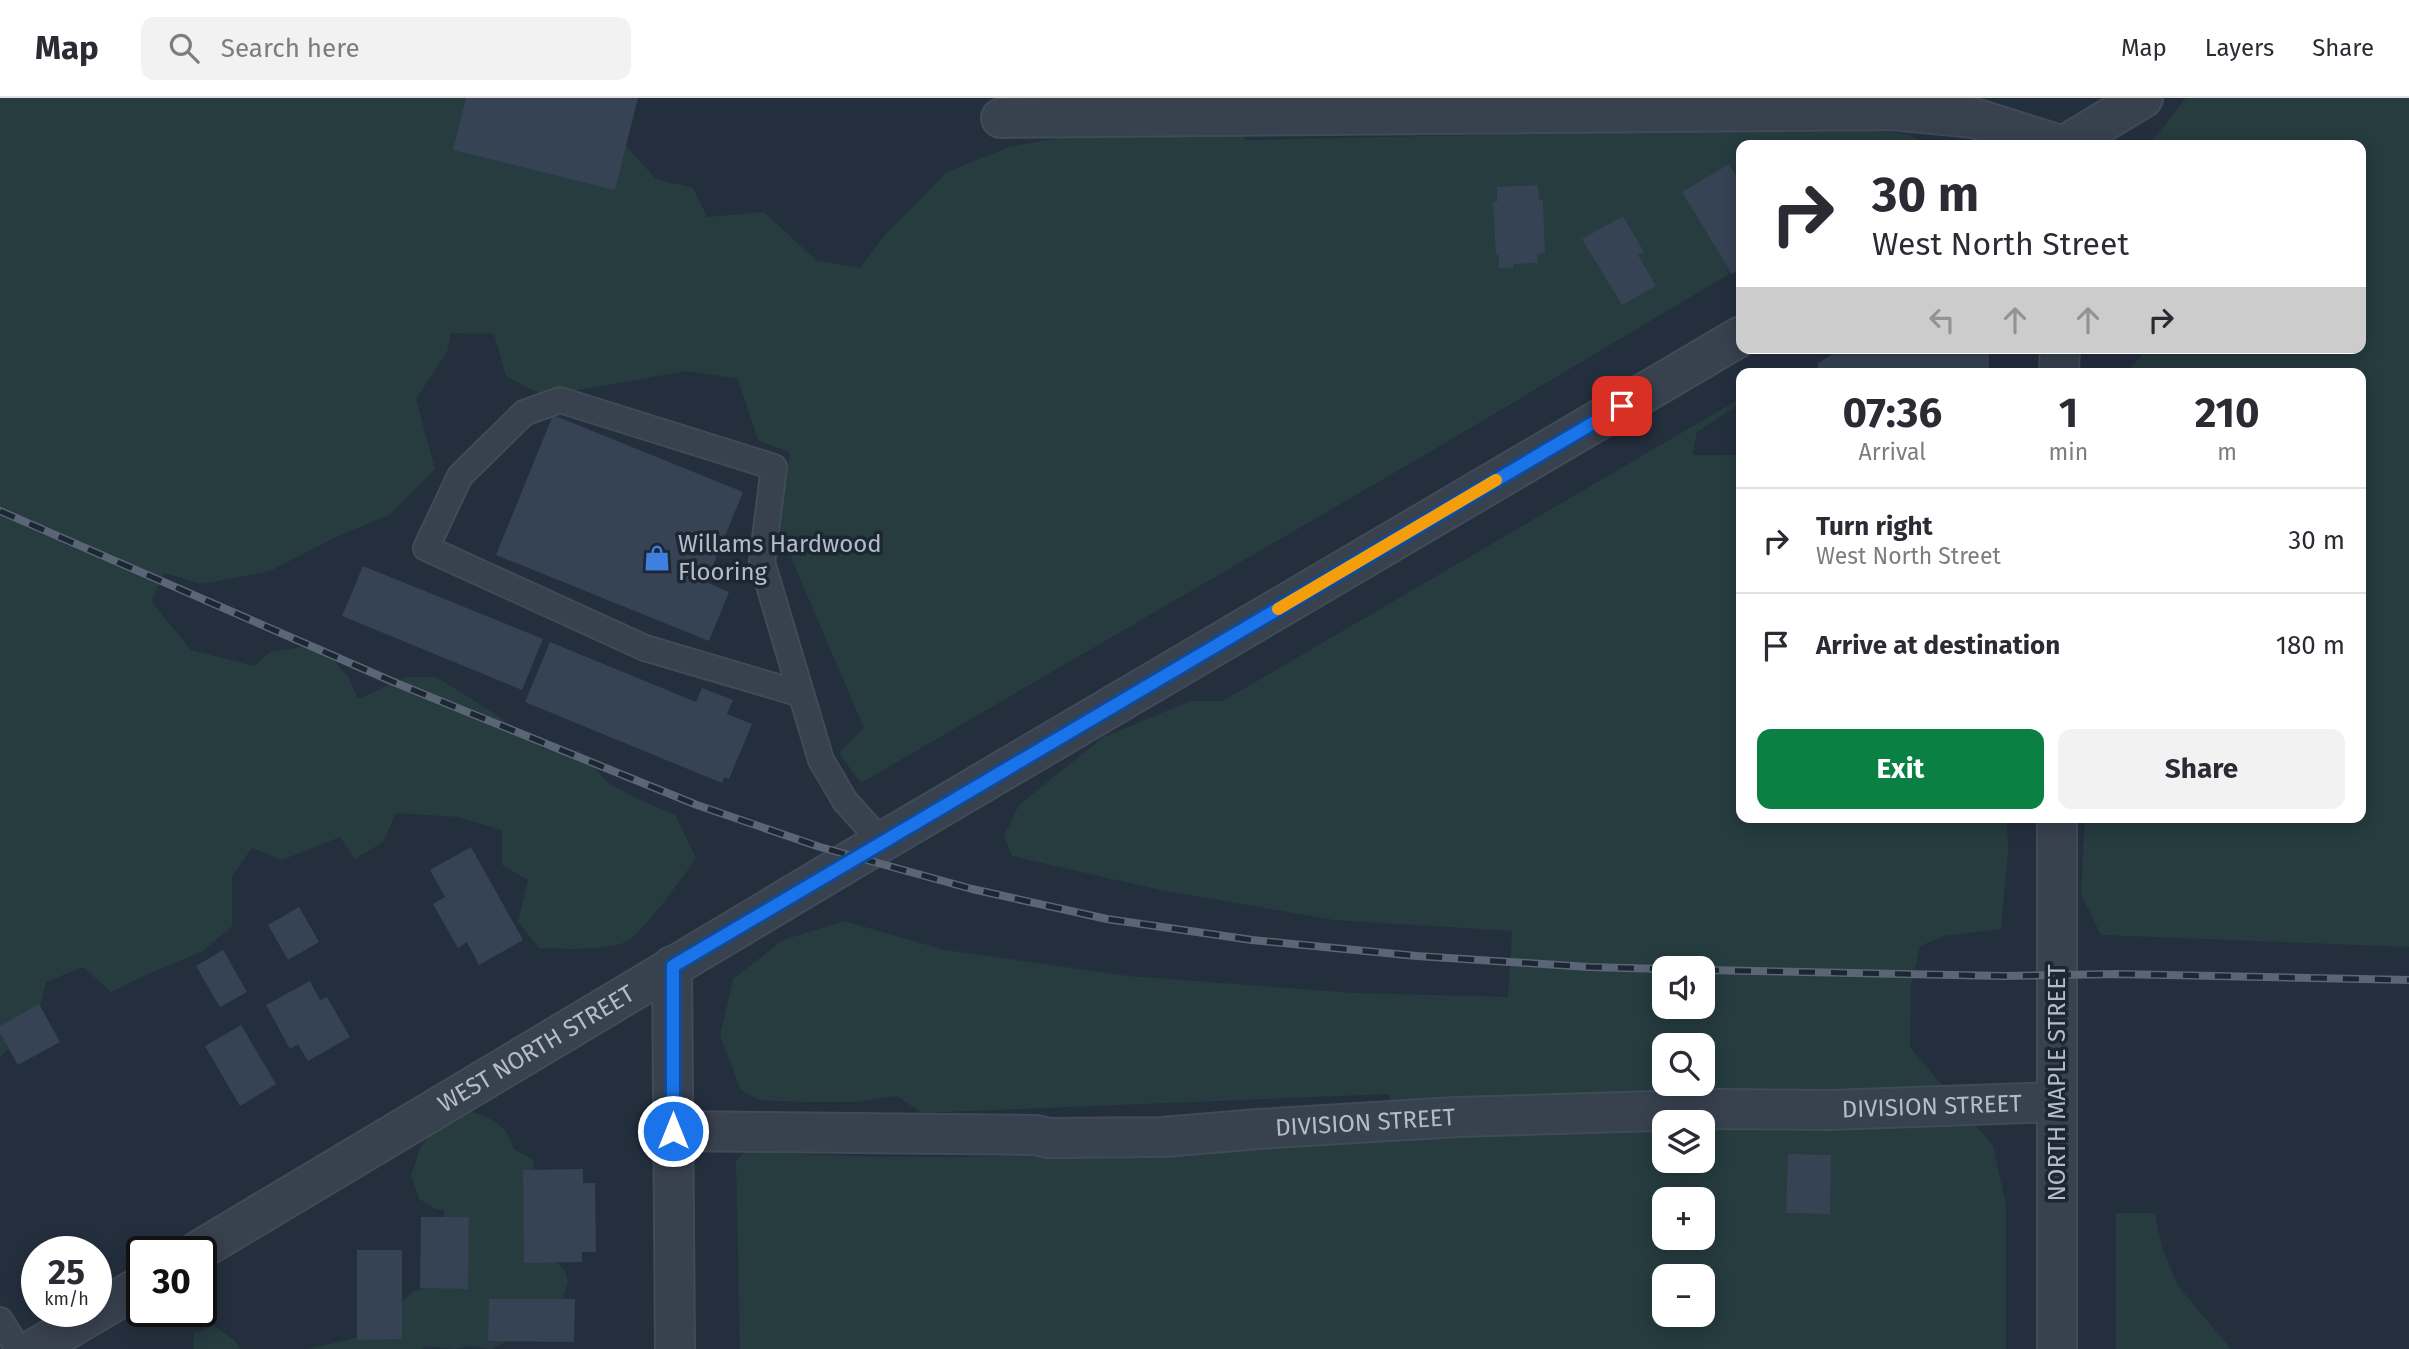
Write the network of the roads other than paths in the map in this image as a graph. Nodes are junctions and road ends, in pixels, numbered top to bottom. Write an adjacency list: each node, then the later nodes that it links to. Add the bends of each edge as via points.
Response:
1 (2143, 98): 5 (street)
2 (1541, 105): 3 (street); 4 (street, via 1892,110 1974,118)
3 (1001, 118)
4 (2046, 140)
5 (2071, 140)
6 (1736, 339): 9 (street, WEST NORTH STREET)
7 (801, 694): 7 (lane, via 762,562 774,467 560,400 524,412 460,476 426,548 645,648); 9 (lane, via 821,760 845,801)
8 (2057, 823): 11 (street, NORTH MAPLE STREET)
9 (881, 842): 10 (street, WEST NORTH STREET)
10 (673, 966): 12 (street); 13 (street, WEST NORTH STREET)
11 (2057, 1102): 12 (street, DIVISION STREET, via 1457,1117 1163,1137); 19 (street, NORTH MAPLE STREET)
12 (673, 1131): 18 (street)
13 (217, 1240)
14 (126, 1294): 17 (street)
15 (0, 1320): 16 (lane)
16 (18, 1349)
17 (34, 1349)
18 (675, 1349)
19 (2057, 1349)

